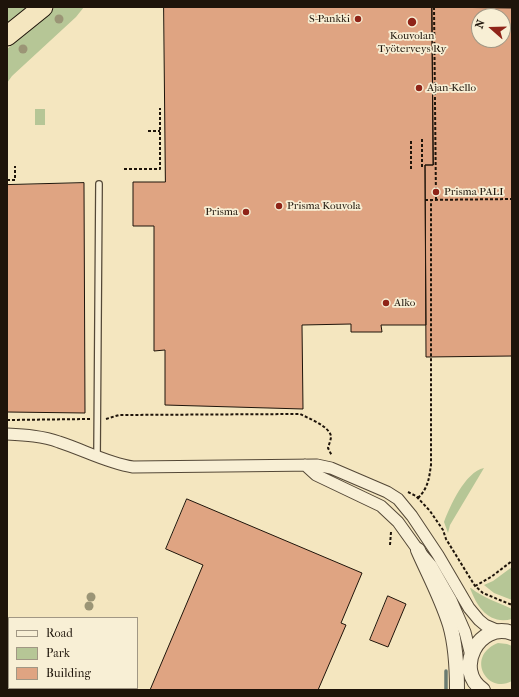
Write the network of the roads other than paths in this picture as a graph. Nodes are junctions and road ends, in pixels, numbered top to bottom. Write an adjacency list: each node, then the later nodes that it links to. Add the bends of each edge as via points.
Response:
1 (43, 7): 2 (highway)
2 (7, 36)
3 (99, 184): 5 (lane)
4 (7, 434): 5 (street, via 47,438)
5 (97, 457): 6 (street, via 118,465 133,467)
6 (305, 466): 7 (street, via 320,477 381,506 398,522); 8 (street, via 332,468 398,499 412,516 469,608 485,625)
7 (418, 550): 9 (street, via 431,565 451,600 465,632); 11 (street, via 450,626 457,667)
8 (506, 631): 9 (street, via 489,634 474,647)
9 (471, 656): 10 (street, via 470,672)
10 (473, 685): 12 (street)
11 (457, 690)
12 (483, 690)

